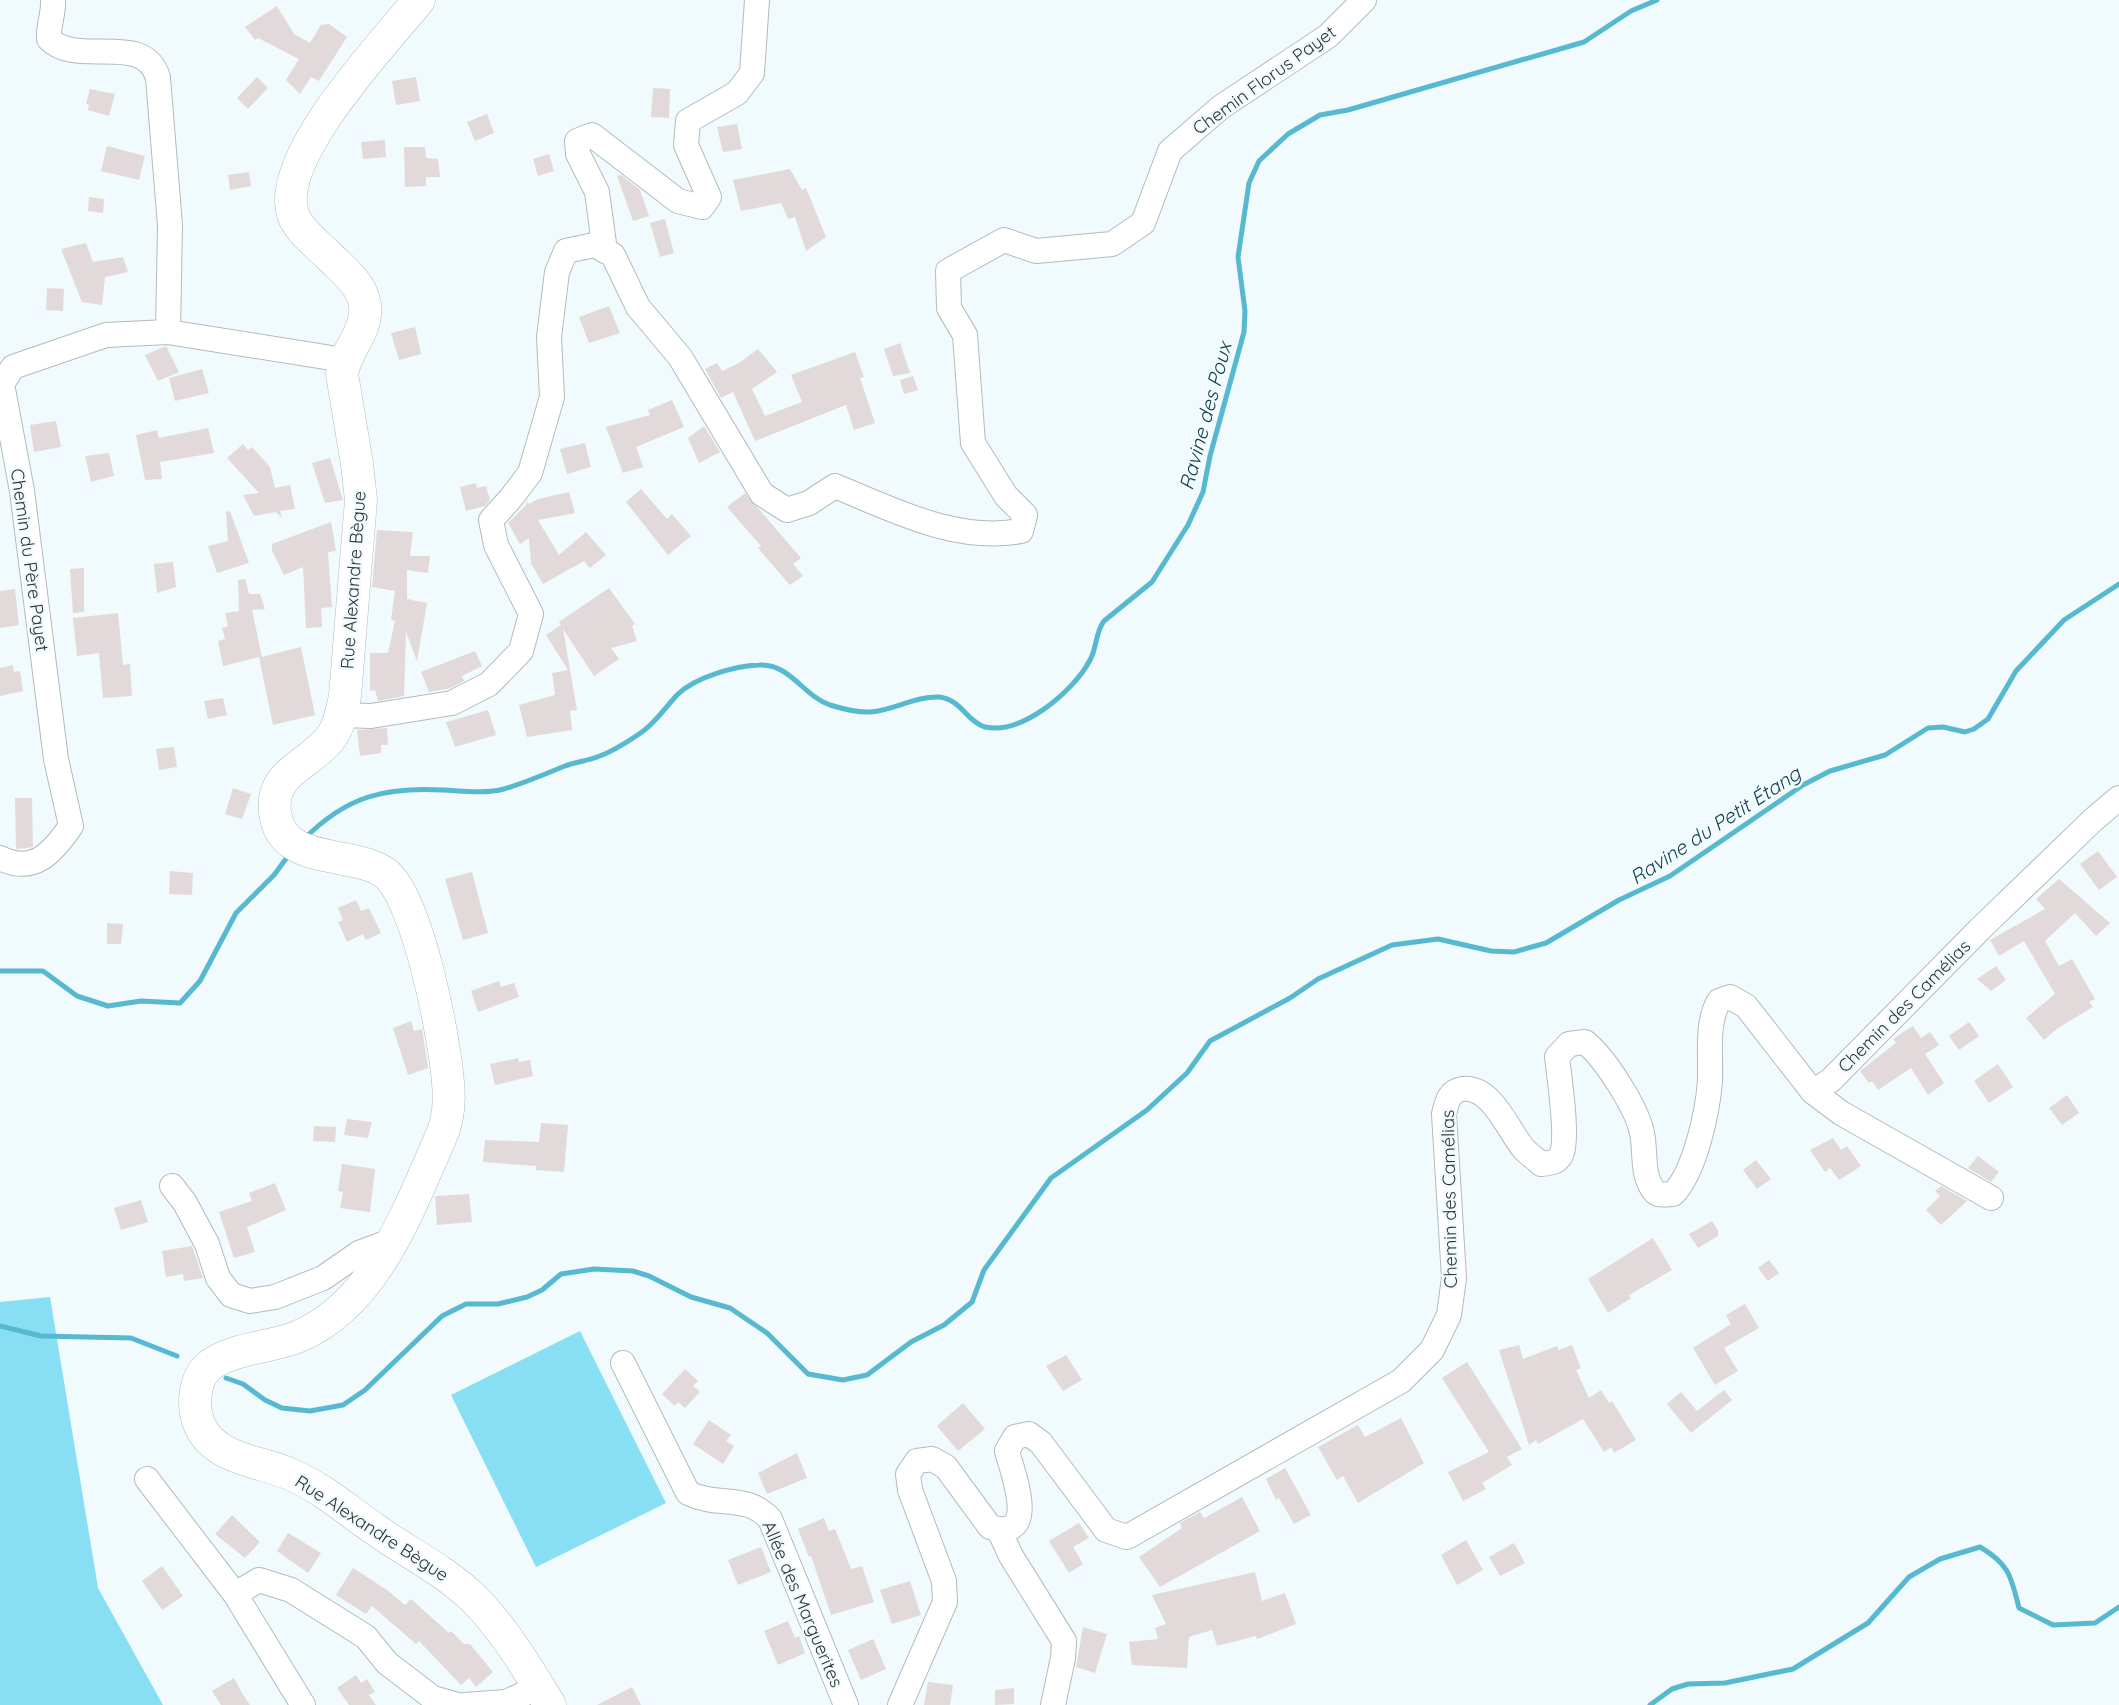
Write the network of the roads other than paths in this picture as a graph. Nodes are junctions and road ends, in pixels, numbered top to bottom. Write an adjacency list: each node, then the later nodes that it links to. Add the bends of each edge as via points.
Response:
1 (53, 0): 6 (street, via 48,25 49,39 54,44 67,49 131,53 144,56 155,66 170,225)
2 (419, 0): 7 (main road, Rue Alexandre Bègue, via 328,111 294,179 293,215 363,295 365,316)
3 (757, 0): 5 (street, via 752,73 737,93 688,122 686,145 709,197 702,207 678,201 592,135 577,141 578,154 597,192)
4 (1365, 0): 5 (street, Chemin Florus Payet, via 1328,36 1221,107 1170,151 1143,223 1112,244 1036,251 1004,240 948,271 949,308 965,335 973,443 1006,496 1025,514 1021,531 995,536 963,532 912,517 835,486 809,503 788,510 762,494 680,357 638,308 613,255)
5 (605, 251): 8 (street, via 594,245 566,251 557,272 549,337 552,397 530,472 491,520 496,545 531,614 522,651 489,684 452,703 371,716)
6 (168, 332): 7 (street, Chemin du Père Payet); 10 (street, Chemin du Père Payet, via 106,335 13,366 2,384 22,491 56,759 71,826 57,847 37,863 9,863)
7 (344, 360): 8 (main road, Rue Alexandre Bègue, via 343,388 361,500)
8 (341, 715): 14 (main road, Rue Alexandre Bègue, via 331,738 289,773 275,791 278,827 298,847 352,859 386,874 401,891 411,912 443,1039 448,1110 443,1134)
9 (2119, 798): 11 (street, Chemin des Camélias, via 1988,921 1831,1080)
10 (0, 858)
11 (1814, 1092): 13 (street, via 1841,1113); 17 (street, Chemin des Camélias, via 1746,1006 1730,997 1719,1002 1712,1022 1710,1083 1700,1132 1684,1183 1673,1194 1659,1194 1646,1174 1642,1131 1622,1089 1598,1052 1585,1042 1569,1044 1557,1057 1565,1142 1561,1156 1552,1163 1541,1164 1525,1150 1487,1097 1472,1088 1456,1090 1448,1098 1444,1114 1454,1278 1449,1315 1432,1350 1401,1381 1127,1537 1106,1530 1041,1443 1029,1434 1015,1437 1007,1451 1022,1511 1016,1523)
12 (172, 1186): 14 (street, via 207,1244 219,1278 231,1295 250,1301 275,1297 323,1278 359,1253)
13 (1991, 1198)
14 (392, 1241): 19 (main road, Rue Alexandre Bègue, via 364,1286 347,1306 325,1322 297,1337 209,1366 198,1381 196,1416 201,1430 213,1443 237,1457 290,1473 323,1491 472,1596)
15 (623, 1363): 23 (street, Allée des Marguerites, via 688,1493 705,1501 749,1503 770,1520)
16 (147, 1479): 18 (street)
17 (999, 1530): 24 (street, via 990,1527 946,1467 932,1459 917,1461 908,1474 910,1490 944,1581 945,1602); 25 (street, via 1064,1641)
18 (236, 1594): 20 (street); 21 (street, via 259,1580 291,1590 366,1637 387,1663 433,1698)
19 (544, 1696): 22 (street)
20 (303, 1705)
21 (458, 1705)
22 (465, 1705)
23 (846, 1705)
24 (900, 1705)
25 (1053, 1705)

